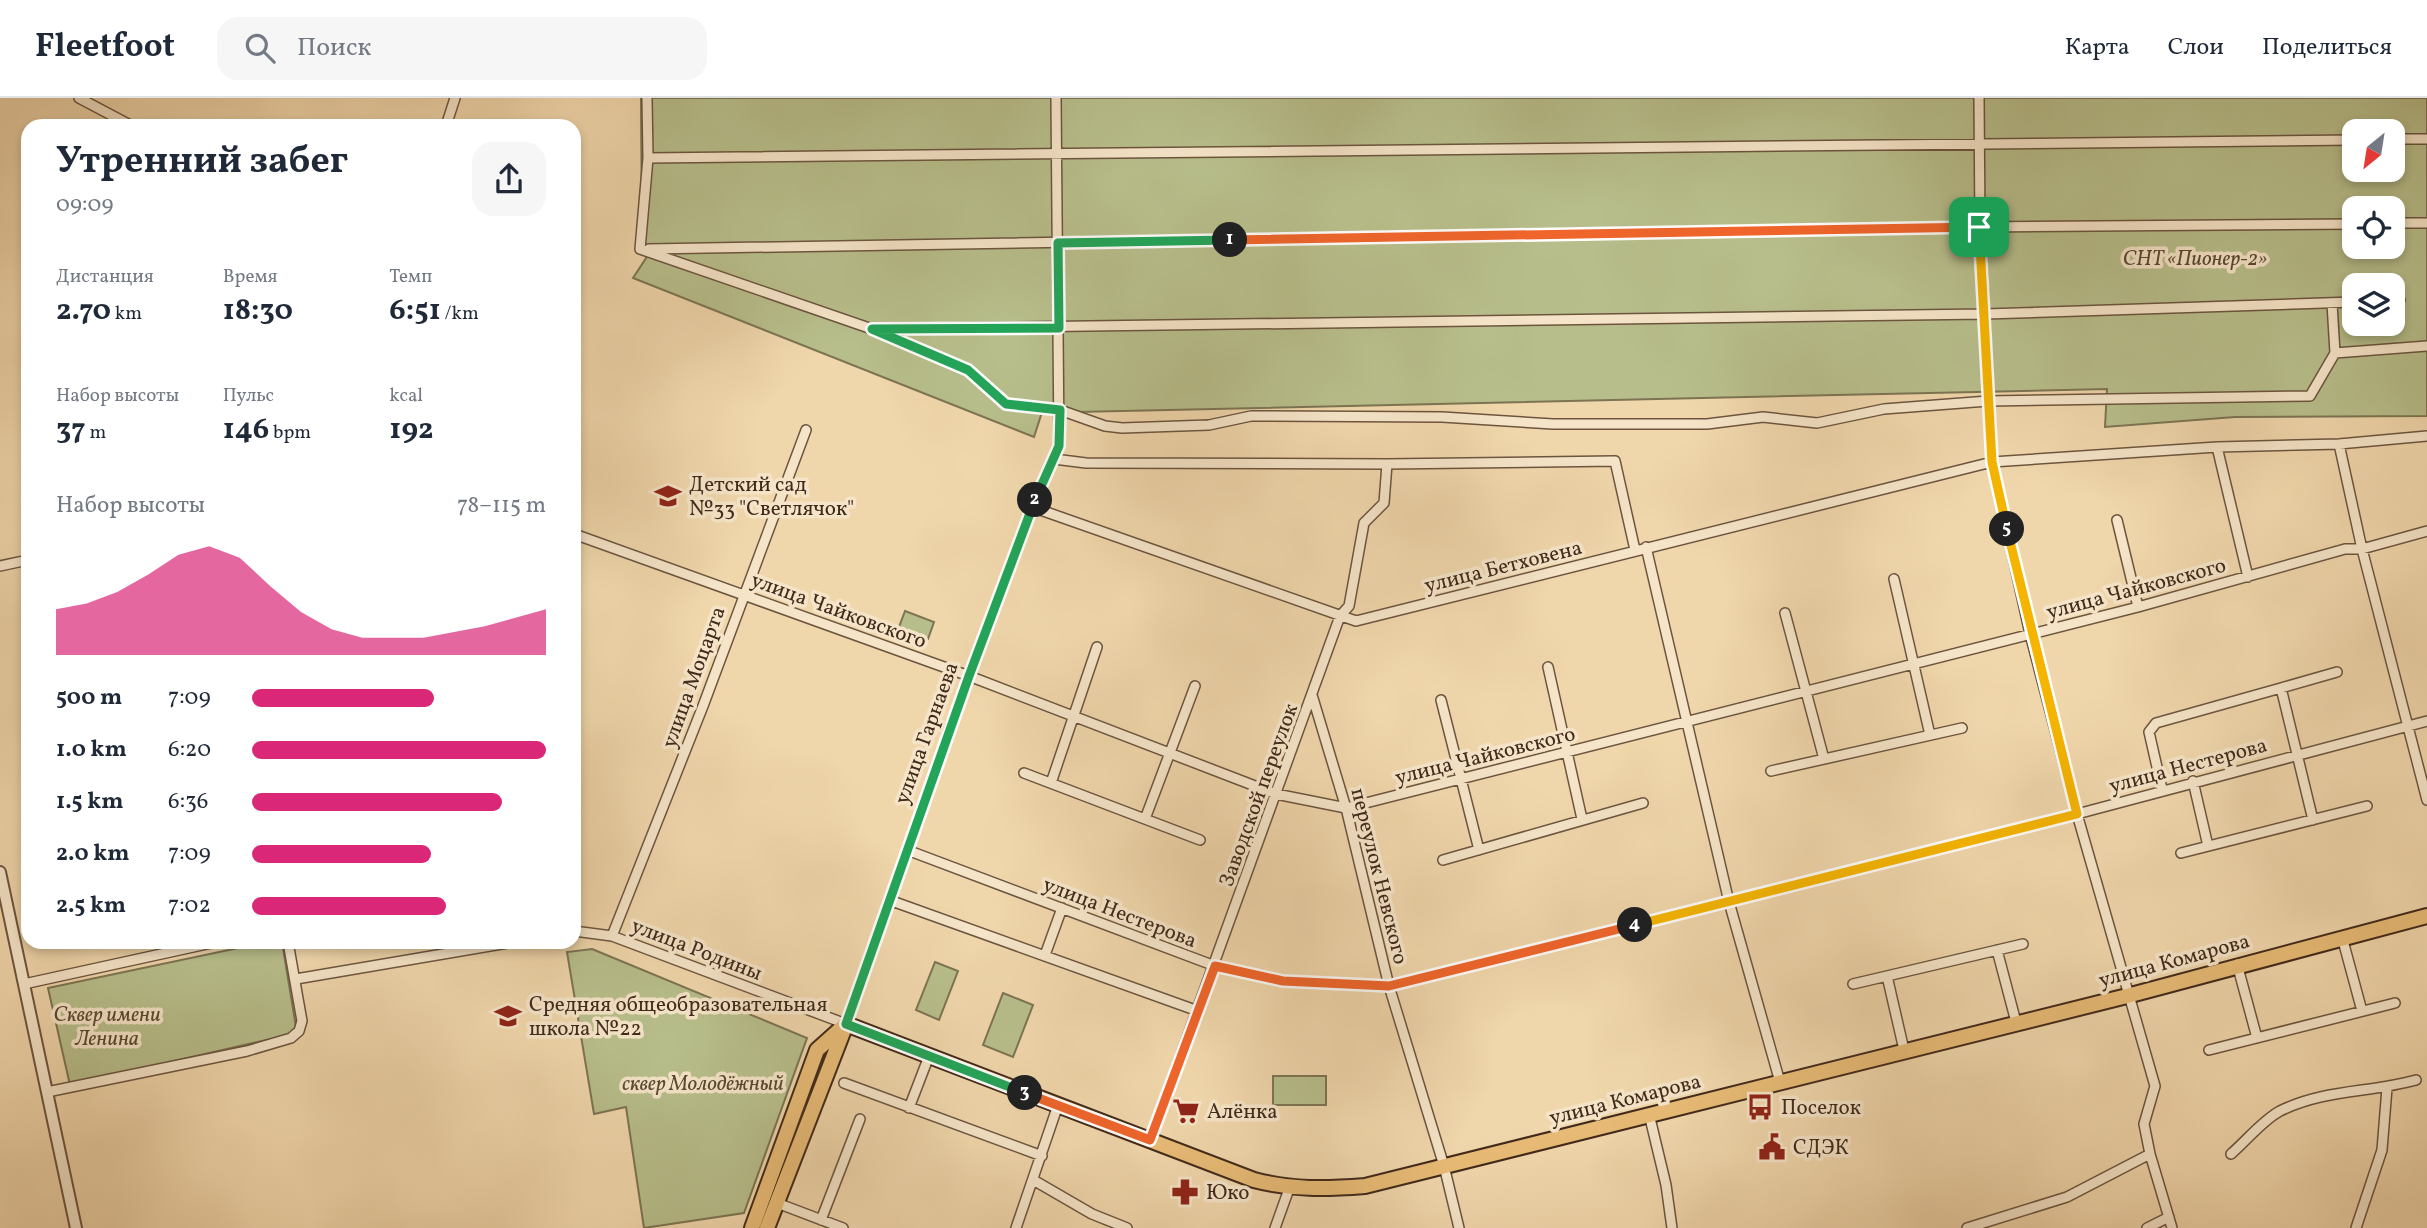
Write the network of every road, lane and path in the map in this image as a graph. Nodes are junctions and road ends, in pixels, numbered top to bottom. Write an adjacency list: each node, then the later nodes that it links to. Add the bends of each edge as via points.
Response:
1 (79, 98): 6 (street)
2 (455, 98): 7 (street)
3 (647, 98): 13 (street)
4 (1056, 98): 12 (street, улица Гарнаева)
5 (1979, 98): 11 (street)
6 (119, 119)
7 (448, 119)
8 (2405, 139): 9 (street)
9 (2427, 139)
10 (2342, 140): 11 (street)
11 (1978, 141): 12 (street); 17 (street)
12 (1058, 156): 13 (street); 18 (street, улица Гарнаева)
13 (649, 158): 19 (street)
14 (2405, 223): 15 (street)
15 (2427, 223)
16 (2342, 224): 17 (street)
17 (1979, 227): 18 (street); 22 (street)
18 (1058, 243): 19 (street); 23 (street, улица Гарнаева)
19 (640, 249): 24 (street)
20 (2332, 303): 21 (street); 22 (street); 26 (street)
21 (2342, 303)
22 (1985, 314): 23 (street); 27 (street)
23 (1059, 328): 24 (street); 28 (street, улица Гарнаева)
24 (872, 329): 28 (street, via 968,370 1006,404)
25 (2427, 346): 26 (street)
26 (2335, 353): 27 (street, via 2310,396)
27 (1988, 401): 28 (street, via 1884,409 1817,423 1763,417 1707,424 1553,424 1442,417 1251,416 1209,425 1122,428); 34 (street)
28 (1060, 410): 33 (street, улица Гарнаева)
29 (806, 430): 47 (street, улица Моцарта)
30 (2427, 436): 31 (street, улица Бетховена)
31 (2339, 444): 32 (street, улица Бетховена); 41 (street)
32 (2217, 447): 34 (street, улица Бетховена); 45 (street)
33 (1054, 459): 35 (street, via 1086,463); 36 (street, улица Гарнаева)
34 (1992, 462): 40 (street, улица Бетховена); 51 (street)
35 (1387, 464): 42 (street, via 1615,461); 50 (street, Заводской переулок, via 1384,503 1364,523 1349,606)
36 (1032, 507): 50 (street, улица Бетховена); 56 (street, улица Гарнаева)
37 (2118, 520): 48 (street)
38 (2427, 531): 41 (street, улица Чайковского)
39 (581, 536): 47 (street, улица Чайковского)
40 (1646, 547): 42 (street, улица Бетховена); 63 (street)
41 (2362, 549): 45 (street, улица Чайковского, via 2345,549); 65 (street)
42 (1635, 550): 50 (street, улица Бетховена, via 1356,621)
43 (21, 562): 44 (street)
44 (0, 566)
45 (2248, 576): 48 (street, улица Чайковского)
46 (1894, 579): 53 (street)
47 (742, 594): 56 (street, улица Чайковского); 99 (street, улица Моцарта)
48 (2138, 607): 51 (street, улица Чайковского)
49 (1785, 613): 59 (street)
50 (1340, 616): 60 (street, Заводской переулок)
51 (2030, 634): 53 (street, улица Чайковского); 83 (street)
52 (1097, 647): 62 (street)
53 (1914, 663): 59 (street, улица Чайковского); 67 (street)
54 (1548, 667): 68 (street)
55 (2337, 672): 58 (street)
56 (969, 676): 62 (street, улица Чайковского); 89 (street, улица Гарнаева)
57 (1195, 686): 69 (street)
58 (2281, 688): 70 (street); 77 (street, via 2156,723 2149,732)
59 (1805, 691): 63 (street, улица Чайковского); 71 (street)
60 (1312, 695): 78 (street, Заводской переулок); 82 (street, переулок Невского)
61 (1441, 700): 74 (street)
62 (1072, 715): 69 (street, улица Чайковского); 76 (street)
63 (1687, 721): 68 (street, улица Чайковского); 95 (street)
64 (2427, 721): 65 (street, улица Нестерова)
65 (2408, 726): 70 (street, улица Нестерова); 79 (street)
66 (1962, 728): 67 (street)
67 (1930, 735): 71 (street)
68 (1568, 752): 74 (street, улица Чайковского); 85 (street)
69 (1169, 753): 78 (street, улица Чайковского); 84 (street)
70 (2296, 754): 75 (street, улица Нестерова); 86 (street)
71 (1824, 759): 72 (street)
72 (1771, 771)
73 (1024, 773): 76 (street)
74 (1462, 779): 82 (street, улица Чайковского); 90 (street)
75 (2193, 781): 77 (street, улица Нестерова); 88 (street)
76 (1051, 783): 84 (street)
77 (2162, 789): 83 (street, улица Нестерова)
78 (1276, 794): 82 (street, улица Чайковского); 108 (street, Заводской переулок)
79 (2427, 800)
80 (1643, 803): 85 (street)
81 (2367, 806): 86 (street)
82 (1346, 808): 113 (street, переулок Невского)
83 (2077, 814): 95 (street, улица Нестерова); 114 (street)
84 (1145, 819): 87 (street)
85 (1582, 819): 90 (street)
86 (2313, 820): 88 (street)
87 (1200, 840)
88 (2208, 846): 91 (street)
89 (907, 850): 94 (street, улица Гарнаева); 96 (street, улица Нестерова)
90 (1479, 850): 92 (street)
91 (2181, 853)
92 (1443, 860)
93 (0, 872): 111 (street)
94 (889, 900): 106 (street); 119 (street, улица Гарнаева)
95 (1729, 902): 113 (street, улица Нестерова); 125 (street)
96 (1062, 908): 106 (street); 108 (street, улица Нестерова)
97 (2427, 916): 100 (main road, улица Комарова)
98 (581, 932): 99 (street, улица Родины)
99 (612, 936): 119 (street, улица Родины)
100 (2342, 937): 107 (main road, улица Комарова); 117 (street)
101 (2022, 944): 105 (street)
102 (184, 949): 111 (street)
103 (290, 949): 110 (street)
104 (473, 949): 110 (street)
105 (1997, 950): 109 (street); 118 (street)
106 (1045, 955): 116 (street)
107 (2237, 964): 114 (main road, улица Комарова); 120 (street)
108 (1215, 966): 113 (street, улица Нестерова, via 1283,981); 116 (street, Заводской переулок)
109 (1887, 976): 112 (street); 121 (street)
110 (296, 979): 128 (street, via 302,1021 291,1038)
111 (24, 984): 128 (street)
112 (1853, 984)
113 (1389, 986): 137 (street, переулок Невского)
114 (2127, 996): 118 (main road, улица Комарова); 134 (street, via 2155,1086 2144,1124)
115 (2395, 1003): 117 (street)
116 (1198, 1011): 133 (street, Заводской переулок)
117 (2361, 1011): 120 (street)
118 (2016, 1022): 121 (main road, улица Комарова)
119 (846, 1024): 123 (main road, улица Комарова); 140 (main road, улица Гарнаева); 144 (main road, улица Гарнаева, via 817,1050)
120 (2257, 1038): 122 (street)
121 (1904, 1050): 125 (main road, улица Комарова)
122 (2209, 1050)
123 (929, 1056): 129 (main road, улица Комарова); 130 (street)
124 (2416, 1080): 127 (street)
125 (1780, 1082): 131 (main road, улица Комарова)
126 (844, 1083): 130 (street)
127 (2386, 1088): 135 (street, via 2334,1092 2278,1112); 155 (street, via 2382,1150)
128 (47, 1092): 143 (street)
129 (1058, 1105): 133 (main road, улица Комарова); 136 (street)
130 (909, 1108): 136 (street)
131 (1648, 1114): 137 (main road, улица Комарова); 151 (street)
132 (860, 1119): 142 (street)
133 (1150, 1140): 139 (main road, улица Комарова)
134 (2150, 1154): 141 (street); 152 (street, via 2067,1197)
135 (2231, 1154)
136 (1042, 1156): 138 (street)
137 (1444, 1166): 139 (main road, улица Комарова, via 1365,1186); 150 (street, переулок Невского)
138 (1034, 1181): 147 (street); 148 (street, via 1091,1214)
139 (1289, 1189): 149 (street)
140 (777, 1203): 142 (street); 145 (main road, улица Гарнаева)
141 (2169, 1217): 153 (street); 154 (street)
142 (821, 1220): 146 (street)
143 (76, 1228)
144 (752, 1228)
145 (767, 1228)
146 (842, 1228)
147 (1016, 1228)
148 (1127, 1228)
149 (1275, 1228)
150 (1460, 1228)
151 (1672, 1228)
152 (1967, 1228)
153 (2147, 1228)
154 (2172, 1228)
155 (2356, 1228)

